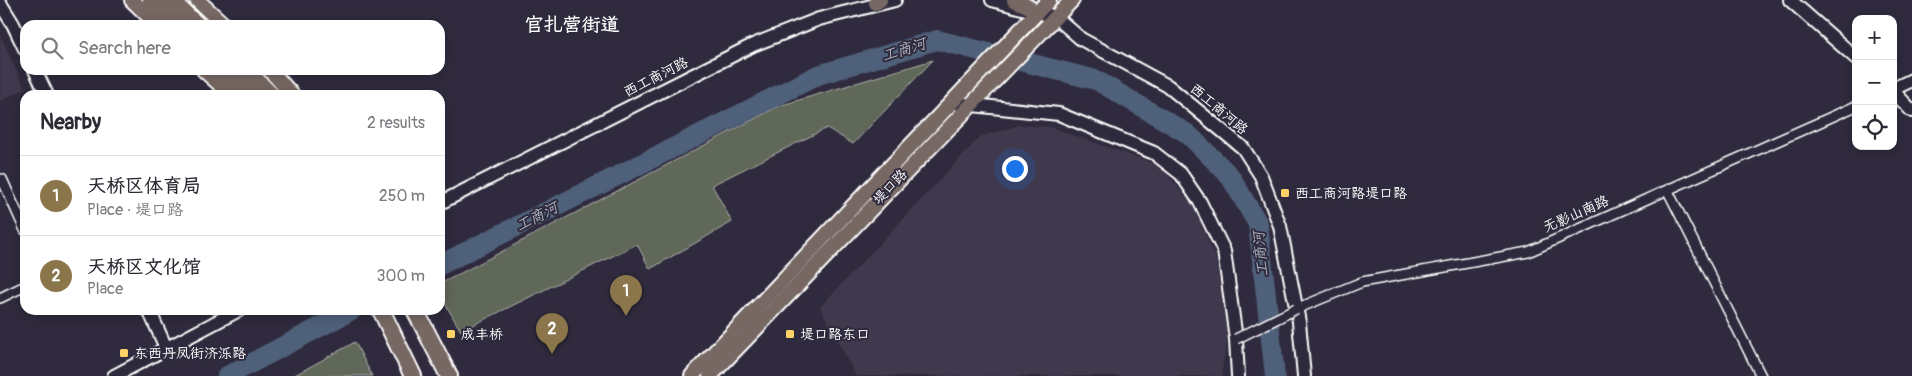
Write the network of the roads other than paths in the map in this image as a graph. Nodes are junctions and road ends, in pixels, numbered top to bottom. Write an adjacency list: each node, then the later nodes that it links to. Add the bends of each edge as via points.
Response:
1 (132, 0): 14 (main road)
2 (151, 0): 15 (highway)
3 (171, 0): 16 (highway)
4 (197, 0): 17 (main road)
5 (895, 0): 11 (main road, 西工商河路)
6 (992, 0): 13 (main road, 西工商河路)
7 (1014, 0): 13 (main road)
8 (1049, 0): 13 (main road, 堤口路)
9 (1072, 0): 19 (main road, 堤口路)
10 (1790, 0): 21 (main road)
11 (878, 2): 41 (main road, 西工商河路, via 819,19 753,45)
12 (0, 3): 20 (main road)
13 (1031, 6): 19 (main road, 西工商河路); 35 (main road, 堤口路, via 1023,28)
14 (153, 20)
15 (173, 20)
16 (192, 20)
17 (219, 20)
18 (0, 21): 20 (street)
19 (1060, 21): 36 (main road, 堤口路, via 1039,34); 45 (main road, 西工商河路, via 1082,39 1168,86 1243,148 1261,176 1280,226)
20 (19, 25)
21 (1852, 54)
22 (37, 75): 29 (main road)
23 (210, 75): 30 (main road)
24 (230, 75): 31 (highway)
25 (251, 75): 32 (highway)
26 (274, 75): 33 (main road)
27 (1912, 80): 28 (main road)
28 (1897, 88)
29 (45, 90)
30 (226, 90)
31 (246, 90)
32 (266, 90)
33 (288, 90)
34 (1897, 94): 38 (main road)
35 (953, 103): 36 (main road); 55 (main road, 堤口路)
36 (970, 104): 50 (main road, via 1059,114 1154,153 1181,174 1200,202 1224,251); 56 (main road, 堤口路)
37 (1852, 108): 40 (street, 无影山南路)
38 (1912, 111)
39 (2, 179): 42 (street)
40 (1668, 191): 45 (street, 无影山南路, via 1528,252 1362,282); 59 (street)
41 (445, 200)
42 (20, 219)
43 (20, 288): 44 (street)
44 (0, 298)
45 (1296, 310): 50 (street, 无影山南路, bridge); 58 (main road, 西工商河路)
46 (151, 315): 51 (main road)
47 (229, 315): 51 (main road)
48 (418, 315): 54 (highway)
49 (384, 316): 53 (highway)
50 (1236, 339): 57 (main road)
51 (166, 348): 52 (main road)
52 (114, 376)
53 (413, 376)
54 (449, 376)
55 (692, 376)
56 (710, 376)
57 (1238, 376)
58 (1304, 376)
59 (1761, 376)

